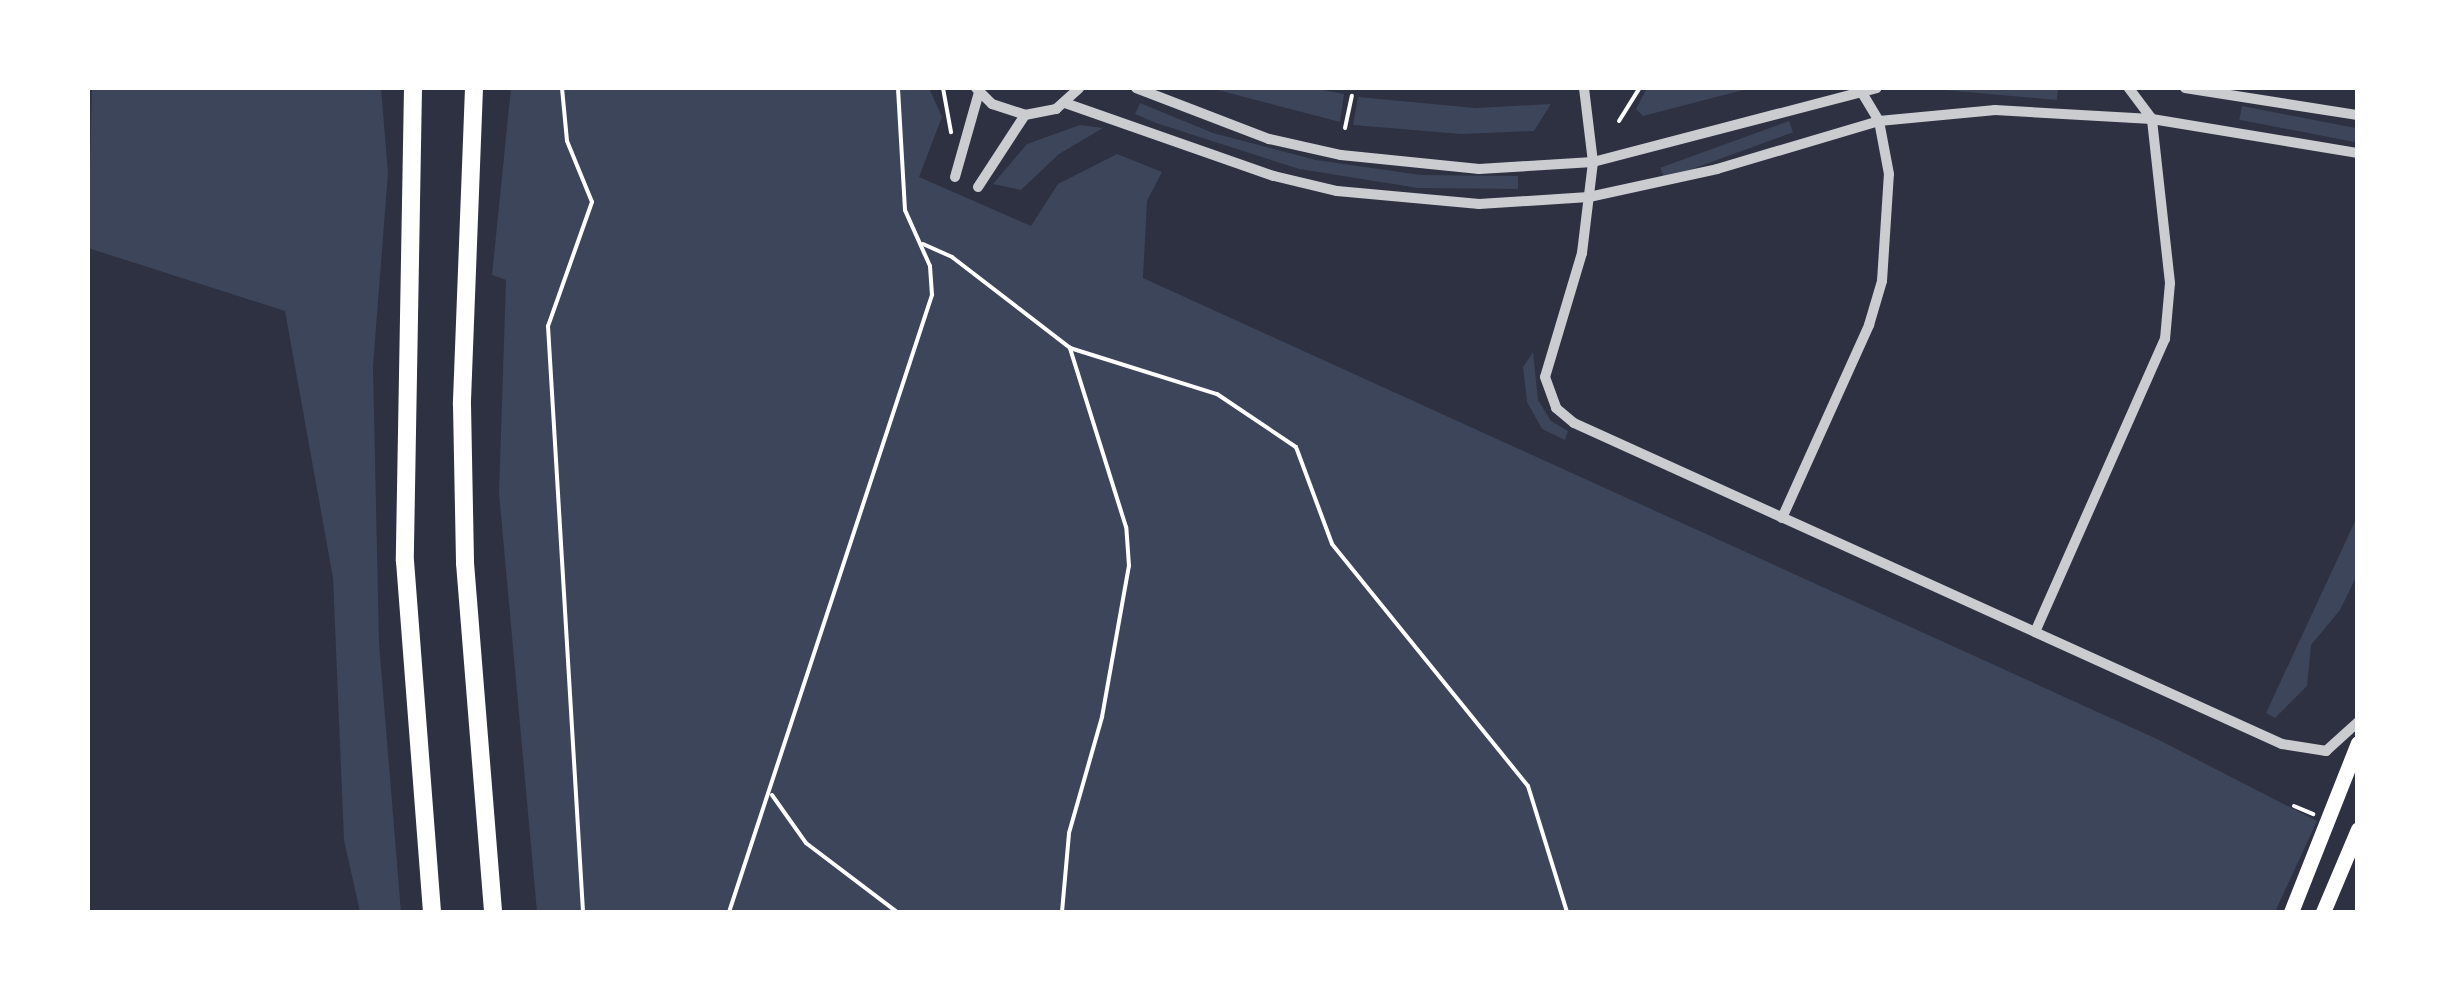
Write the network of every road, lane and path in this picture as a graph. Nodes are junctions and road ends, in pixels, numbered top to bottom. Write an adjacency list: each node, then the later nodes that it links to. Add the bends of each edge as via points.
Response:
1 (413, 88): 37 (highway, via 405,561)
2 (474, 88): 38 (highway, via 462,406 464,544)
3 (562, 88): 39 (path, via 568,141 592,202 548,326)
4 (898, 88): 29 (path, via 897,164 905,210)
5 (943, 88): 23 (path)
6 (1079, 88): 16 (street)
7 (1136, 88): 25 (street, via 1213,120 1341,154 1479,169)
8 (1584, 88): 25 (street)
9 (1640, 88): 20 (path)
10 (1877, 88): 13 (street)
11 (2129, 88): 19 (street)
12 (2185, 88): 18 (street)
13 (1860, 89): 21 (street); 25 (street)
14 (978, 90): 17 (street); 26 (street)
15 (1352, 96): 22 (path)
16 (1065, 104): 17 (street); 28 (street, via 1200,152 1337,190 1479,204)
17 (1025, 115): 27 (street)
18 (2358, 116)
19 (2152, 119): 21 (street, via 1995,110); 24 (street); 32 (street, via 2170,283 2165,339)
20 (1618, 121)
21 (1879, 121): 28 (street); 31 (street, via 1889,174 1882,282 1870,325)
22 (1345, 128)
23 (951, 136)
24 (2358, 152)
25 (1592, 162): 28 (street)
26 (955, 177)
27 (978, 187)
28 (1589, 197): 31 (street, via 1571,299 1545,377 1556,408 1574,423)
29 (923, 244): 30 (path, via 995,288); 35 (path, via 932,295)
30 (1070, 348): 42 (path, via 1126,528 1129,566 1102,717 1069,833); 43 (path, via 1217,394 1296,447 1332,544 1528,786)
31 (1782, 518): 32 (street)
32 (2035, 632): 33 (street, via 2307,752 2326,751)
33 (2358, 722)
34 (2358, 743): 44 (main road)
35 (772, 795): 40 (path); 41 (path, via 806,843)
36 (2357, 833): 45 (main road)
37 (432, 912)
38 (493, 912)
39 (584, 912)
40 (729, 912)
41 (897, 912)
42 (1062, 912)
43 (1567, 912)
44 (2291, 912)
45 (2322, 912)

